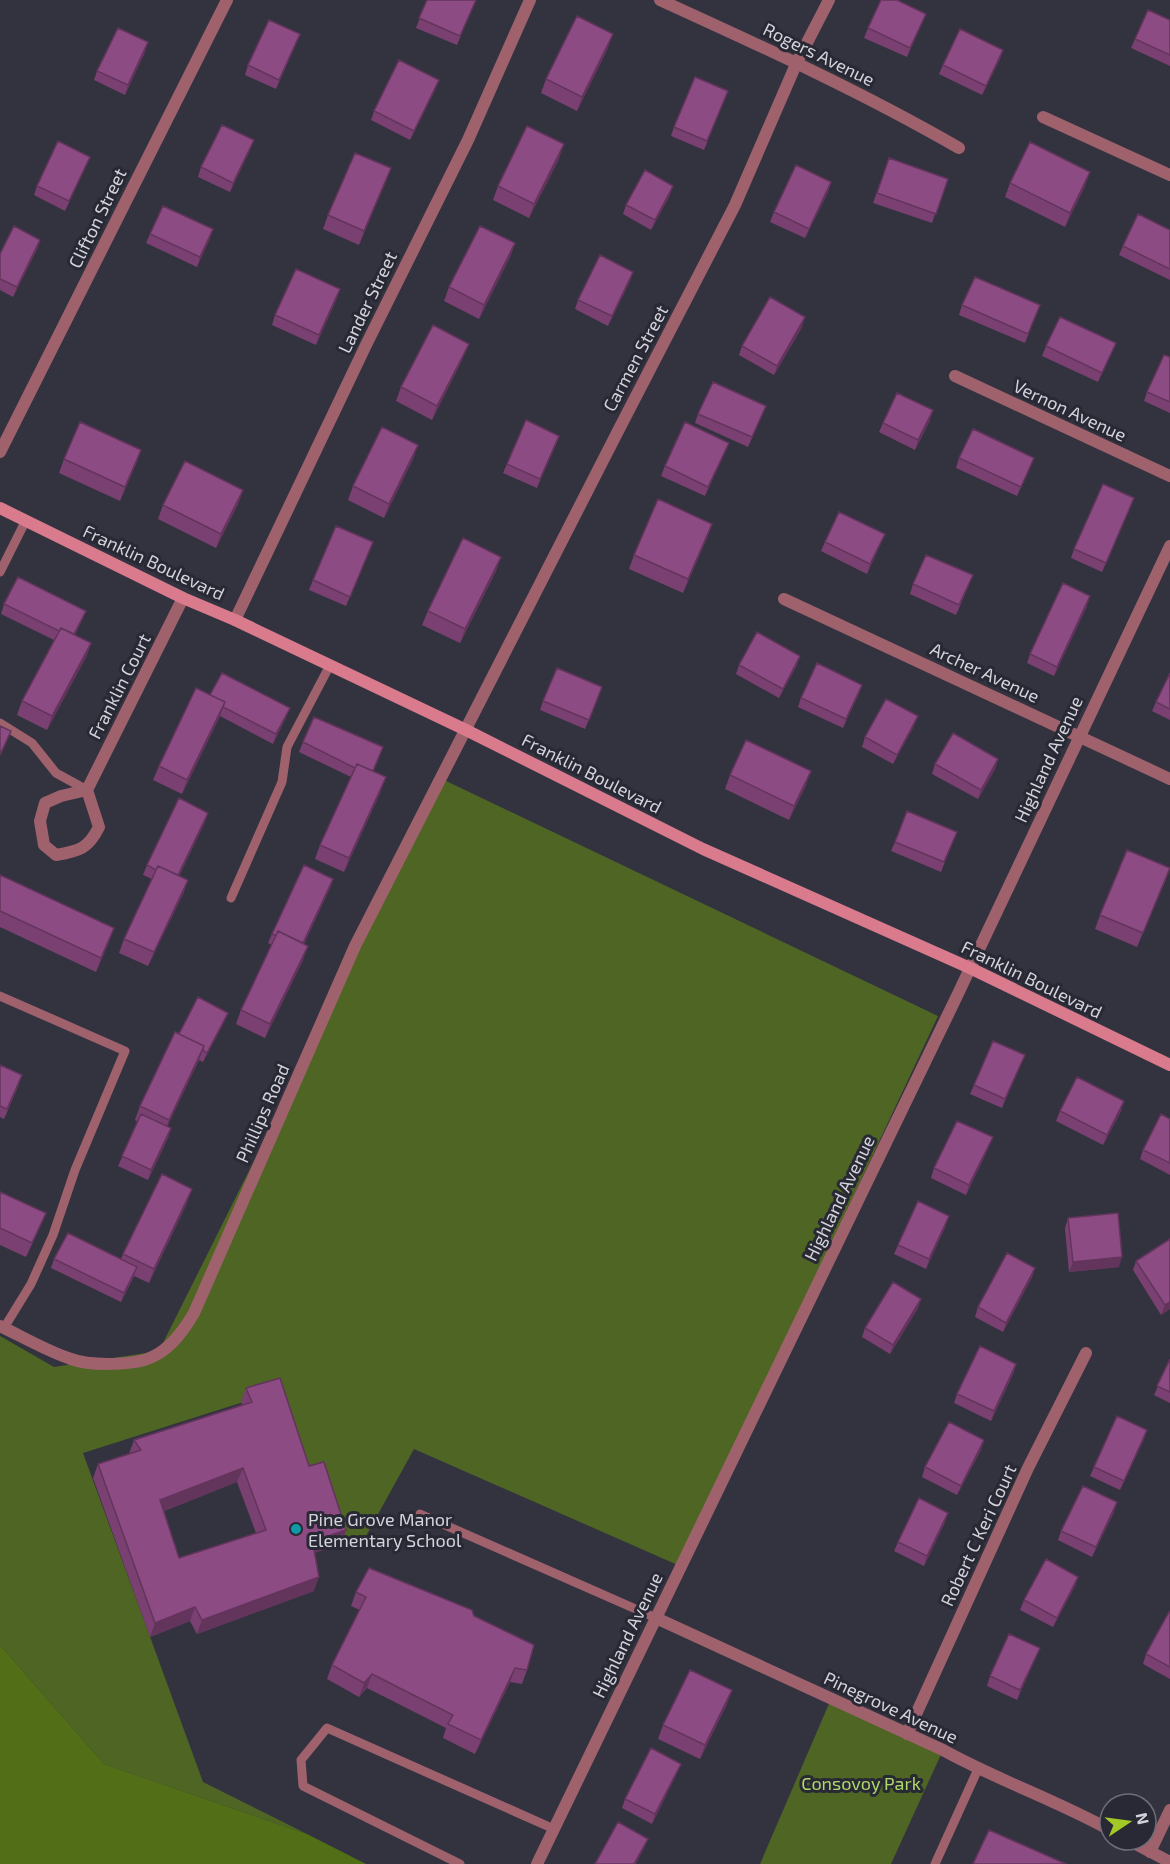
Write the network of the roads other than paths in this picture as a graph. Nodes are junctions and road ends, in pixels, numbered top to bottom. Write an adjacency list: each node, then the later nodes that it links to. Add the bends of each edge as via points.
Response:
1 (227, 0): 10 (street, Clifton Street)
2 (530, 0): 18 (street, Lander Street, via 468,140)
3 (660, 0): 5 (street, Rogers Avenue)
4 (829, 0): 5 (street, Carmen Street)
5 (797, 62): 7 (street, Rogers Avenue); 21 (street, Carmen Street, via 735,205)
6 (1043, 117): 8 (street)
7 (959, 148)
8 (1170, 175)
9 (956, 376): 11 (street, Vernon Avenue)
10 (0, 452)
11 (1170, 476)
12 (0, 507): 13 (street, Franklin Boulevard)
13 (26, 520): 15 (lane); 16 (street, Franklin Boulevard)
14 (1170, 546): 22 (street, Highland Avenue)
15 (0, 572)
16 (183, 598): 18 (street, Franklin Boulevard); 24 (street, Franklin Court)
17 (784, 599): 22 (street, Archer Avenue)
18 (235, 620): 19 (street, Franklin Boulevard)
19 (330, 665): 21 (street, Franklin Boulevard); 25 (lane, via 287,747 282,782)
20 (0, 723): 24 (lane, via 32,743 56,773)
21 (466, 730): 26 (street, Franklin Boulevard, via 703,849); 29 (street, Phillips Road, via 355,946 194,1313 180,1335 153,1357 100,1365 72,1360)
22 (1079, 736): 23 (street, Archer Avenue); 26 (street, Highland Avenue)
23 (1170, 779)
24 (87, 790): 24 (street, via 99,827 92,841 76,852 56,855 44,845 40,821 45,802)
25 (231, 898)
26 (969, 968): 28 (street, Franklin Boulevard); 32 (street, Highland Avenue)
27 (0, 996): 29 (lane, via 125,1051 75,1170 53,1235 31,1284)
28 (1170, 1065)
29 (2, 1327)
30 (1086, 1353): 33 (street, Robert C Keri Court, via 1028,1468)
31 (420, 1514): 32 (lane)
32 (656, 1618): 33 (street, Pinegrove Avenue); 37 (street, Highland Avenue)
33 (907, 1734): 34 (street, Pinegrove Avenue)
34 (978, 1769): 36 (street, Pinegrove Avenue); 43 (lane)
35 (1170, 1810): 38 (street)
36 (1098, 1823)
37 (554, 1829): 41 (lane, via 327,1728 301,1760 303,1786); 42 (street, Highland Avenue)
38 (1158, 1835)
39 (1150, 1852): 40 (street)
40 (1170, 1862)
41 (460, 1864)
42 (537, 1864)
43 (935, 1864)

